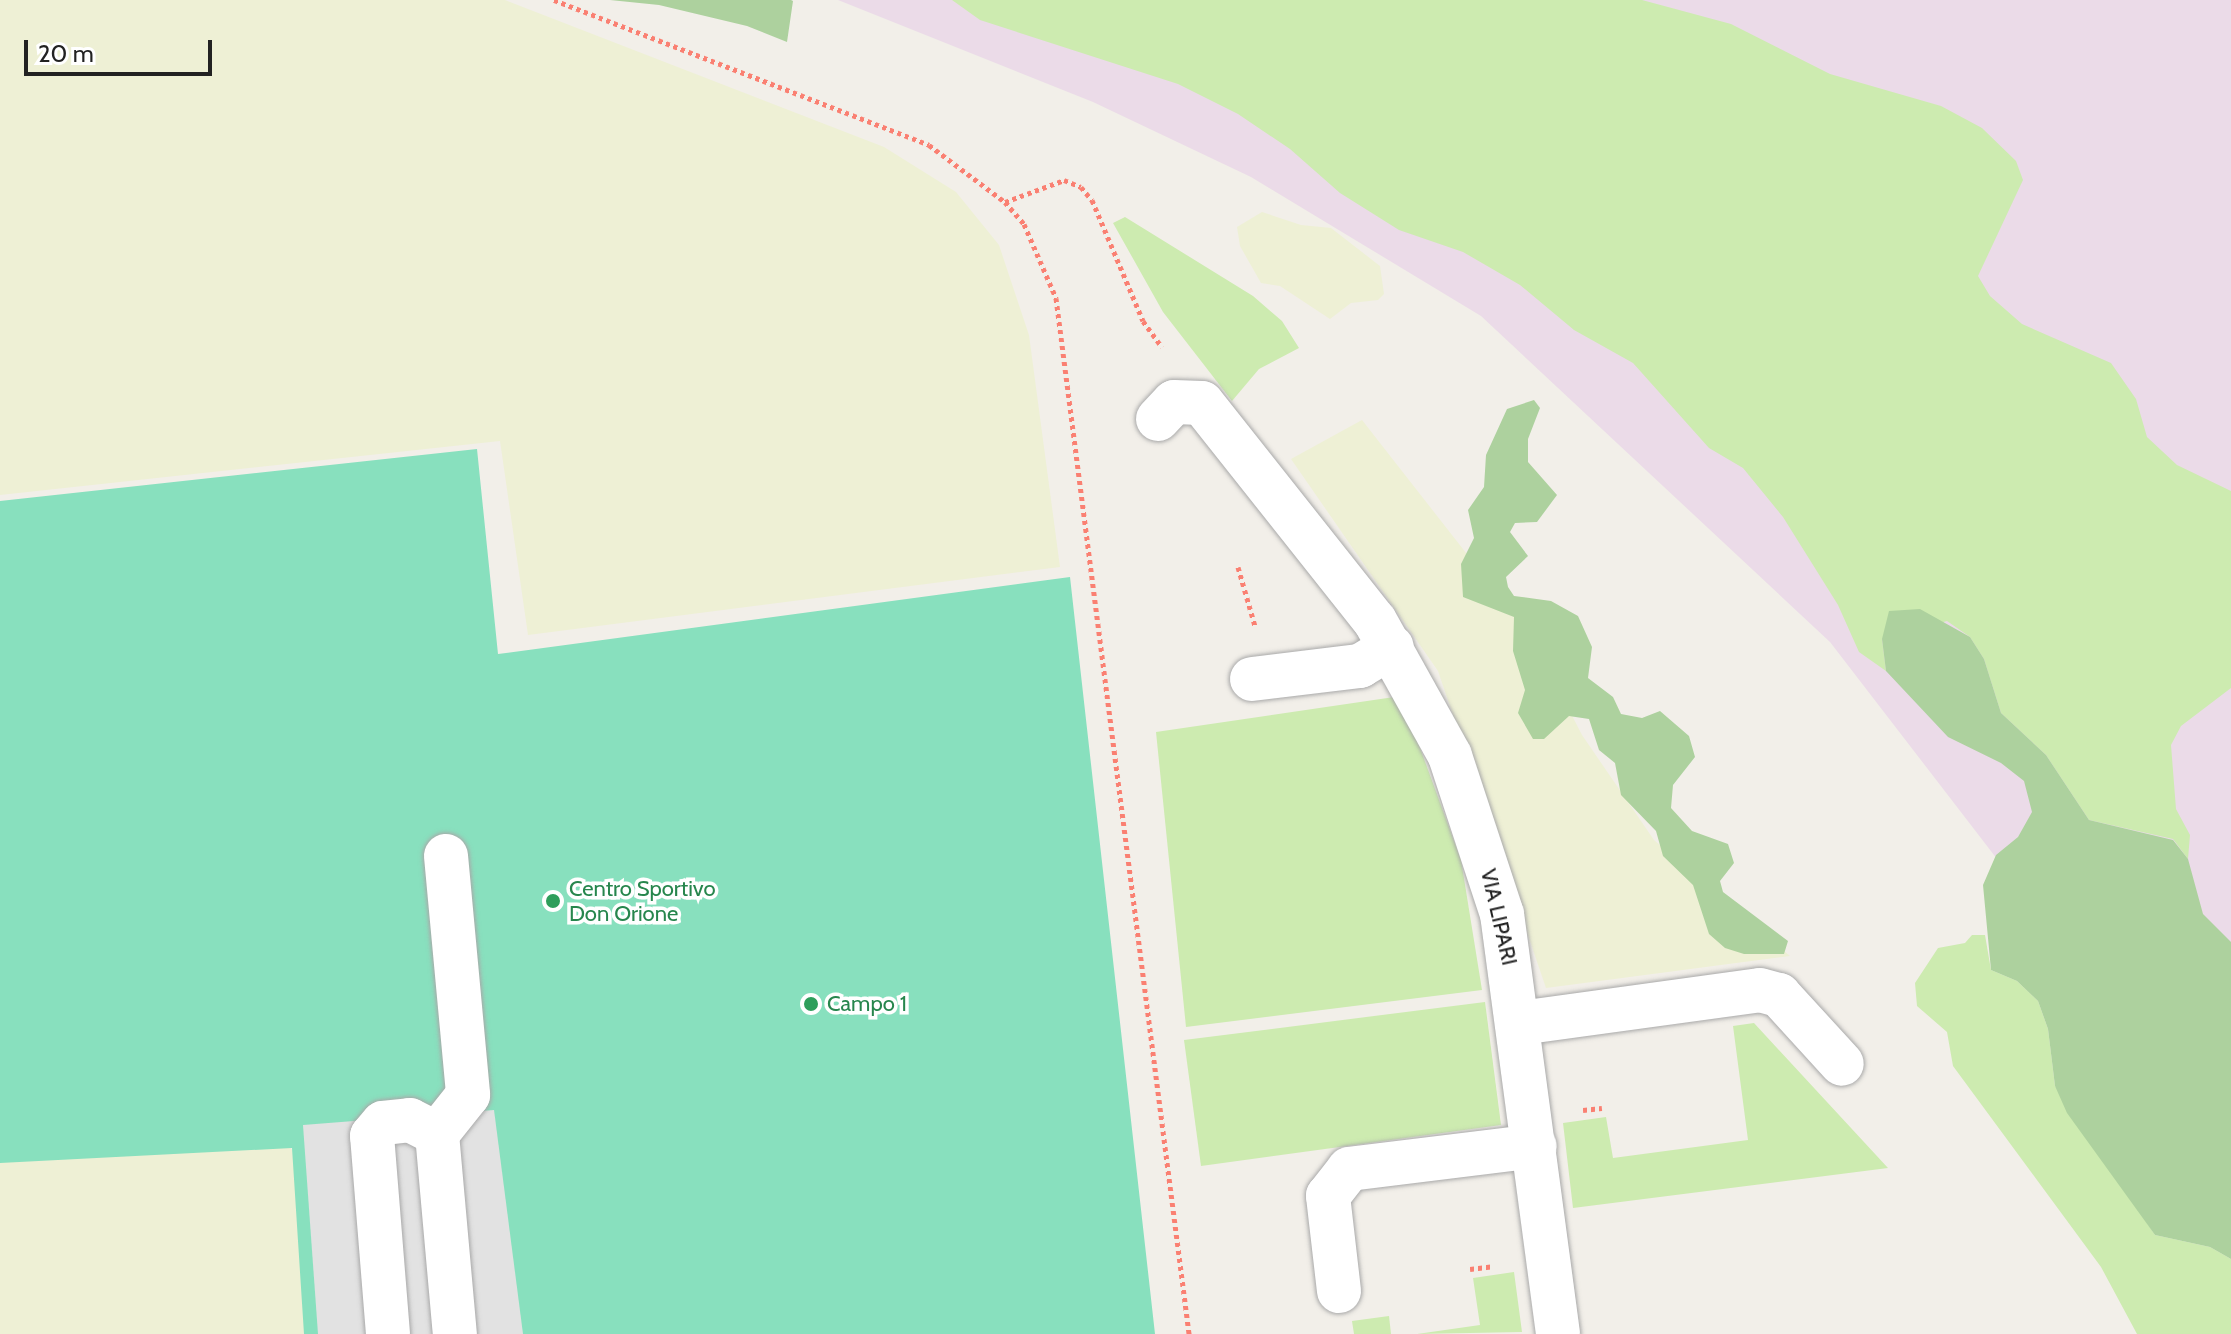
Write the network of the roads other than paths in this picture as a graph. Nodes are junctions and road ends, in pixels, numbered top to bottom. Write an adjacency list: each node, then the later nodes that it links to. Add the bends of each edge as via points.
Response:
1 (1158, 419): 2 (street, VIA LIPARI, via 1174,402 1202,403)
2 (1392, 647): 3 (street, via 1360,666); 5 (street, VIA LIPARI, via 1430,712 1467,798 1502,914)
3 (1252, 679)
4 (446, 856): 7 (street, via 468,1095)
5 (1520, 1023): 6 (street, via 1760,990 1779,995); 8 (street, VIA LIPARI)
6 (1842, 1064)
7 (437, 1134): 10 (street, via 410,1120 383,1123 372,1136); 11 (street)
8 (1535, 1146): 9 (street, via 1349,1169 1328,1196); 12 (street, VIA LIPARI)
9 (1339, 1291)
10 (388, 1334)
11 (455, 1334)
12 (1558, 1334)

